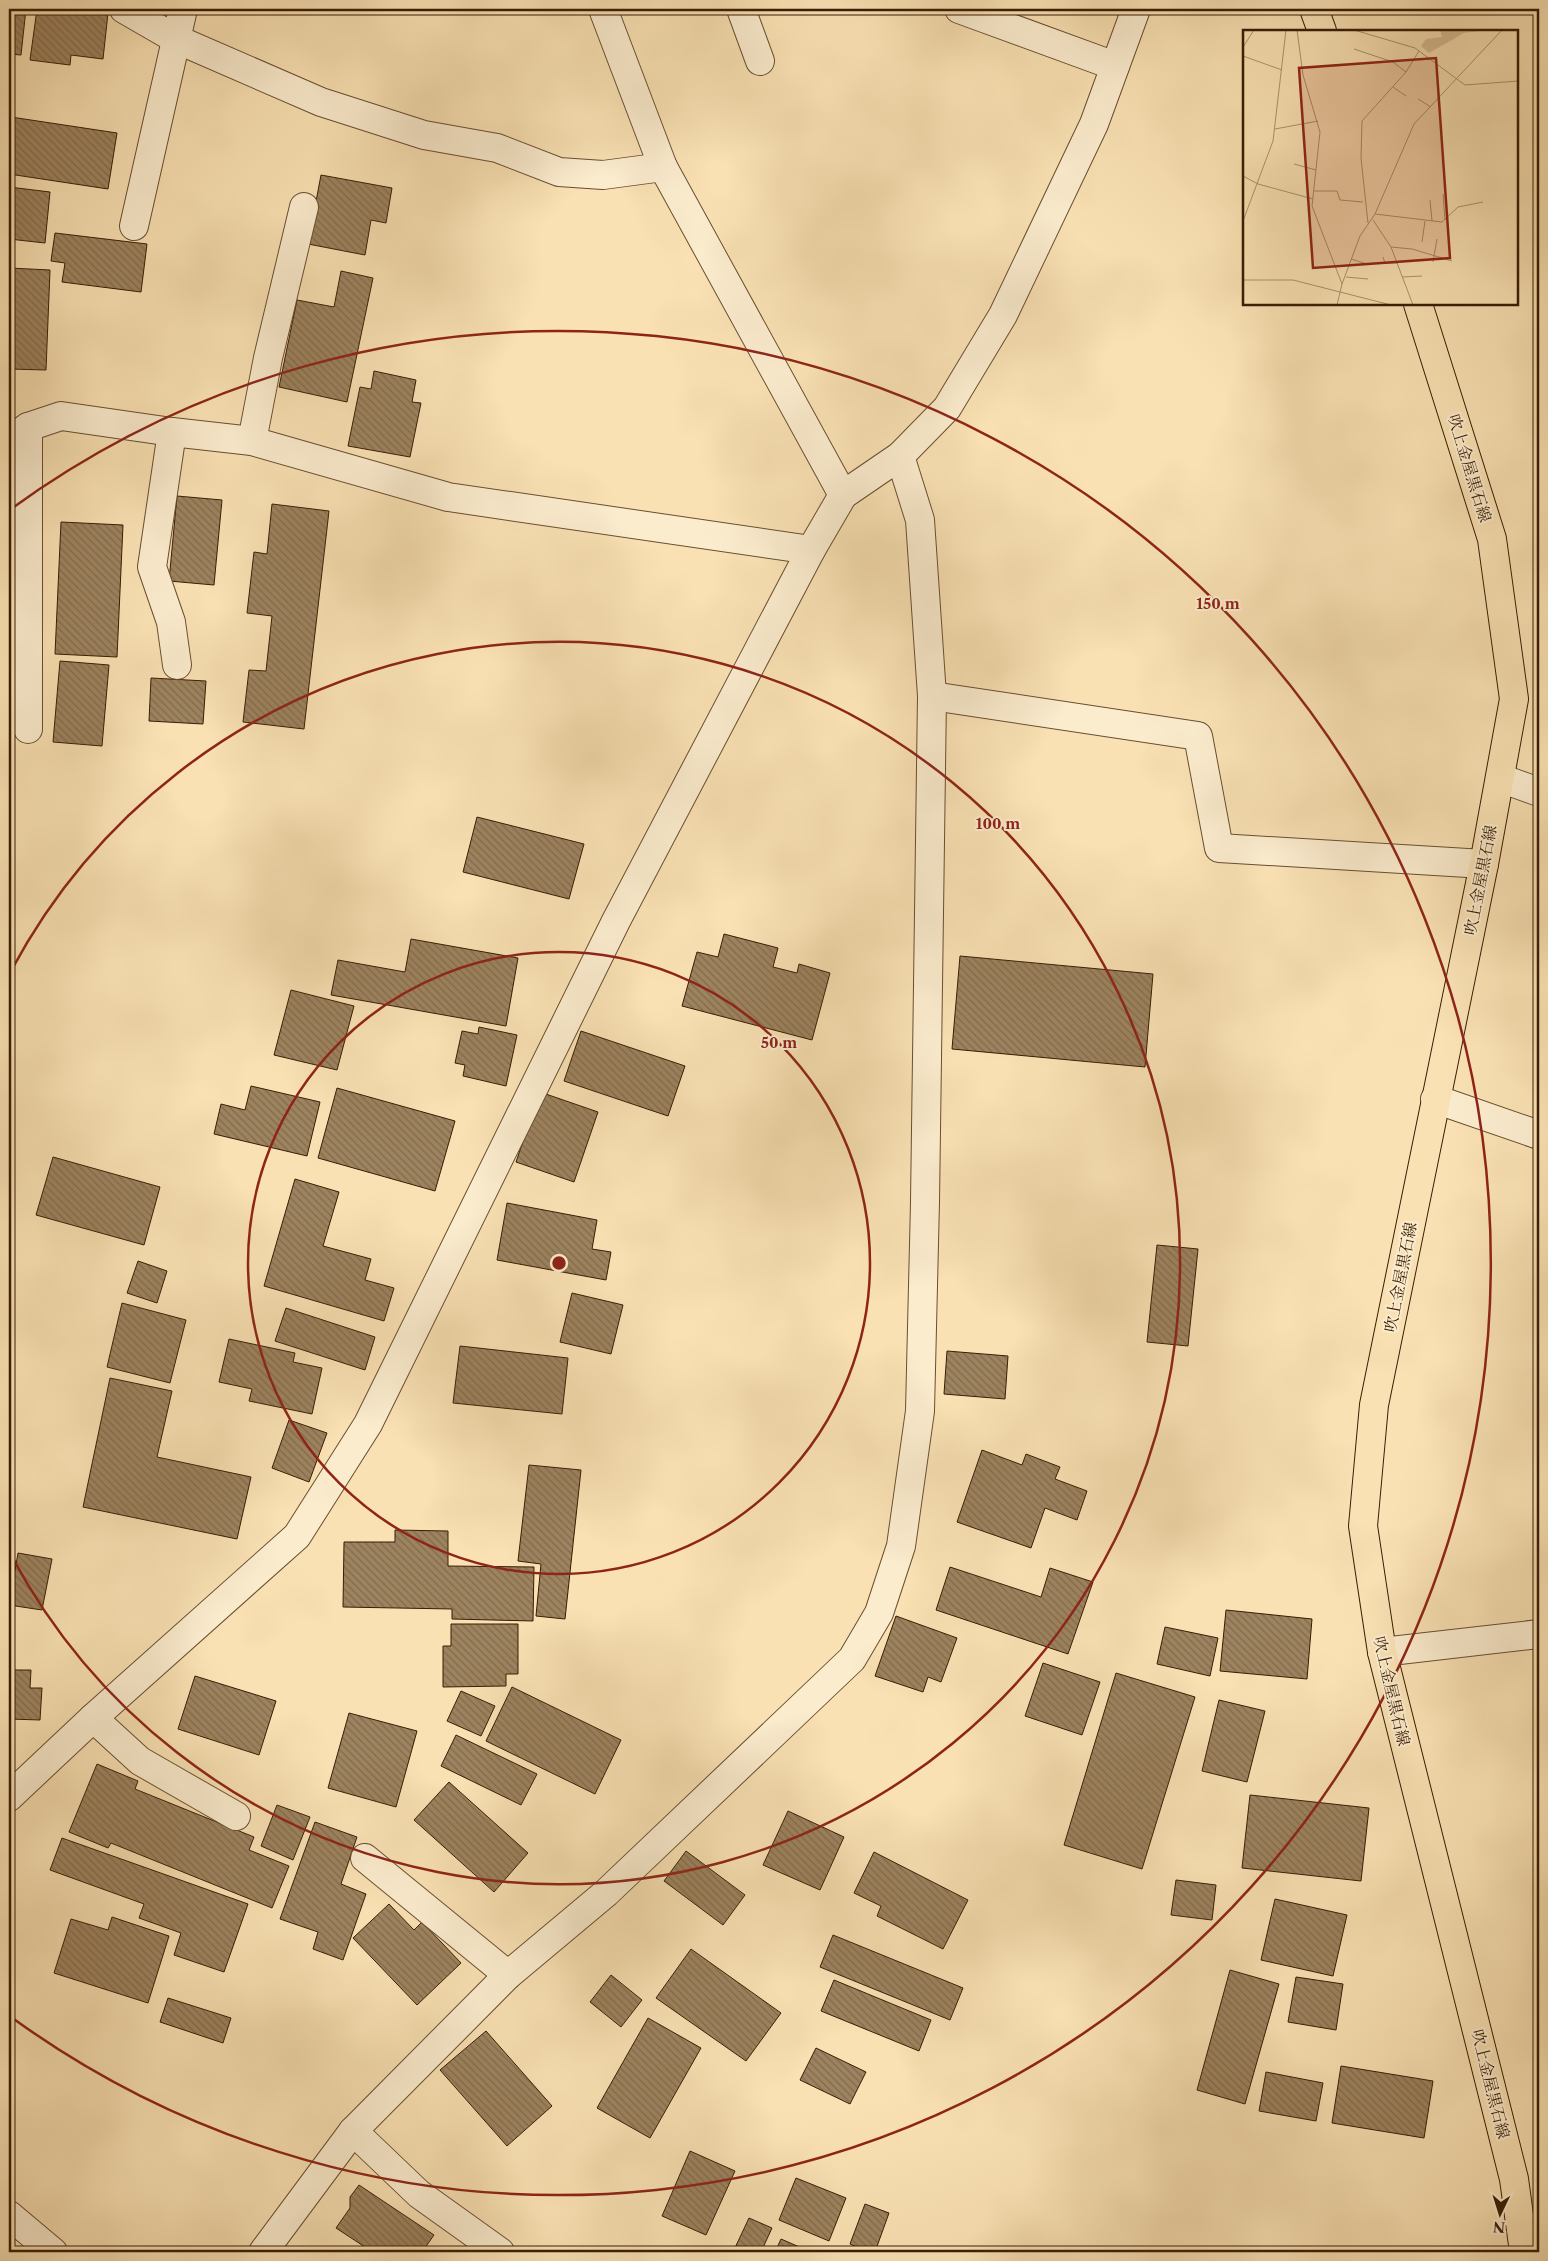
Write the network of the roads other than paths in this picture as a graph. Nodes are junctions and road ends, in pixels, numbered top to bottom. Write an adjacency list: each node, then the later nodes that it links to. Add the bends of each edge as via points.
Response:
1 (124, 9): 9 (street)
2 (183, 9): 9 (street)
3 (603, 9): 12 (street)
4 (741, 9): 10 (street)
5 (959, 9): 11 (street)
6 (1136, 9): 11 (street)
7 (1314, 9): 8 (main road)
8 (1322, 30)
9 (176, 39): 12 (street, via 321,102 424,135 498,148 559,172 603,175); 14 (street)
10 (760, 61)
11 (1115, 66): 19 (street, via 1094,124 1003,315 947,408)
12 (663, 167): 20 (street)
13 (304, 206): 18 (street)
14 (134, 226)
15 (1418, 305): 25 (main road, 吹上金屋黒石線, via 1492,538 1514,699)
16 (172, 432): 17 (street, via 62,416); 18 (street); 22 (street, via 152,567 171,622)
17 (18, 434): 24 (street)
18 (252, 441): 21 (street, via 448,497)
19 (900, 456): 20 (street); 23 (street, via 920,520)
20 (843, 494): 21 (street)
21 (811, 550): 32 (street, via 616,921 368,1424 297,1536)
22 (177, 665)
23 (932, 696): 27 (street, via 1198,736 1219,848); 36 (street, via 920,1411 901,1546 879,1613 852,1659 606,1893)
24 (28, 729)
25 (1500, 778): 26 (street); 27 (main road, 吹上金屋黒石線)
26 (1539, 792)
27 (1484, 864): 28 (main road, 吹上金屋黒石線)
28 (1435, 1099): 29 (street); 31 (main road, 吹上金屋黒石線, via 1374,1405 1363,1526)
29 (1539, 1135)
30 (1539, 1634): 31 (street)
31 (1382, 1652): 42 (main road, 吹上金屋黒石線, via 1511,2170)
32 (93, 1718): 33 (street); 34 (street, via 140,1761)
33 (9, 1797)
34 (236, 1816)
35 (365, 1858): 36 (street)
36 (508, 1975): 37 (street)
37 (353, 2131): 40 (street); 41 (street, via 419,2194)
38 (9, 2215): 39 (street)
39 (53, 2252)
40 (263, 2252)
41 (500, 2252)
42 (1524, 2252)

